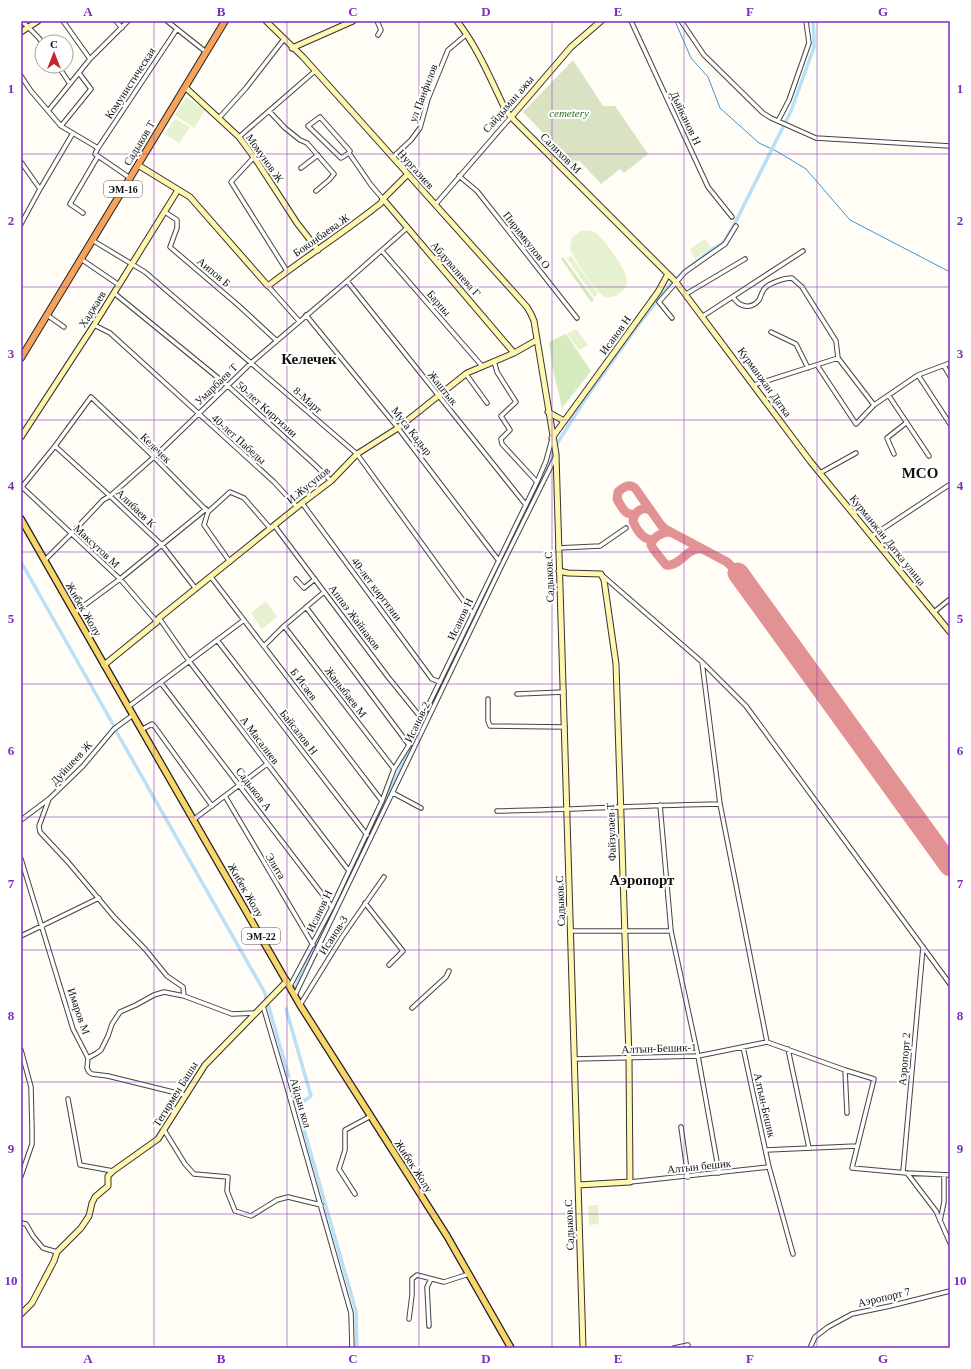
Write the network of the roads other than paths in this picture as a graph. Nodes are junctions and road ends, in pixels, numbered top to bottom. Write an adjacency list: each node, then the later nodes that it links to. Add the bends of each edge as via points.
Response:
1 (22, 21): 16 (street)
2 (38, 21): 16 (street)
3 (64, 21): 26 (street)
4 (116, 21): 17 (street)
5 (128, 21): 17 (street)
6 (167, 21): 18 (street)
7 (225, 21): 25 (highway, Садыков Т / ЭМ-16)
8 (266, 21): 23 (street, Нургазиев)
9 (353, 21): 24 (street)
10 (377, 21): 22 (street, via 381,30)
11 (457, 21): 21 (street, Салихов М)
12 (601, 21): 35 (street, Сайдыман ажы, via 571,47)
13 (631, 21): 61 (street, Дыйканов Н, via 708,187)
14 (681, 21): 37 (street, via 704,55 763,113)
15 (806, 21): 37 (street, via 809,43 789,100)
16 (29, 27): 19 (street); 20 (street)
17 (122, 28): 26 (street)
18 (177, 29): 25 (street); 42 (street, Комунистическая)
19 (21, 32)
20 (35, 34)
21 (467, 34): 35 (street, Салихов М); 47 (street, ул Панфилов, via 448,50 428,99 420,128)
22 (378, 35)
23 (284, 39): 24 (street, Нургазиев); 36 (street)
24 (292, 48): 27 (street, Нургазиев)
25 (206, 52): 32 (highway, Садыков Т / ЭМ-16)
26 (90, 59): 28 (street)
27 (315, 71): 34 (street); 47 (street, Нургазиев)
28 (79, 73): 31 (street); 38 (street, via 91,89)
29 (63, 74): 31 (street)
30 (21, 76): 33 (street)
31 (70, 84): 33 (street)
32 (185, 87): 36 (street, Момунов Ж); 49 (highway, Садыков Т / ЭМ-16)
33 (48, 111): 38 (street)
34 (269, 111): 40 (street); 44 (street, via 285,128 308,143)
35 (511, 117): 52 (street, Сайдыман ажы); 73 (street, Салихов М)
36 (219, 118): 40 (street, Момунов Ж)
37 (778, 121): 41 (street, via 816,138)
38 (61, 126): 39 (street)
39 (73, 133): 42 (street); 54 (street)
40 (239, 138): 46 (street, Момунов Ж)
41 (950, 146)
42 (98, 148): 45 (street, via 95,154)
43 (349, 153): 43 (street, via 350,151 320,117 308,126 341,158); 57 (street)
44 (318, 155): 50 (street); 56 (street, via 334,174)
45 (98, 156): 53 (street); 60 (street, via 70,204)
46 (254, 157): 66 (street, Момунов Ж); 72 (street, via 231,182)
47 (393, 157): 51 (street, Нургазиев)
48 (21, 162): 54 (street)
49 (138, 165): 53 (highway, Садыков Т / ЭМ-16); 55 (street)
50 (301, 168)
51 (408, 174): 57 (street, Боконбаева.Ж); 58 (street, Нургазиев)
52 (459, 176): 58 (street, Сайдыман ажы); 84 (street, Пиримкулов О, via 477,191)
53 (130, 178): 65 (highway, Садыков Т / ЭМ-16)
54 (40, 189): 62 (street)
55 (178, 190): 59 (street, Хаджаев); 77 (street, via 190,197)
56 (316, 191)
57 (383, 199): 64 (street, Абдувалиева Г); 66 (street, Боконбаева.Ж, via 360,220)
58 (435, 204): 90 (street, Нургазиев, via 527,308 534,321)
59 (165, 212): 71 (street, Хаджаев); 91 (street, Аипов Б, via 177,220 177,228 170,247)
60 (83, 213)
61 (732, 217)
62 (21, 224)
63 (736, 226): 75 (street, via 725,244)
64 (407, 228): 67 (street, Умарбаев Т); 92 (street, Абдувалиева Г)
65 (92, 240): 69 (highway, Садыков Т / ЭМ-16); 71 (street, 8-Март)
66 (318, 250): 72 (street, Боконбаева.Ж)
67 (382, 251): 74 (street, Умарбаев Т); 99 (street, Барпы)
68 (803, 251): 80 (street)
69 (81, 259): 76 (street); 81 (highway, Садыков Т / ЭМ-16)
70 (745, 259): 79 (street)
71 (132, 264): 76 (street, Хаджаев); 96 (street, 8-Март, via 145,272)
72 (287, 271): 77 (street, Боконбаева.Ж)
73 (668, 274): 75 (street, Салихов М); 113 (street, Исанов Н, via 658,292)
74 (347, 281): 82 (street, Умарбаев Т); 107 (street, Жаштык)
75 (676, 281): 79 (street, Курманжан Датка); 85 (street, via 659,302)
76 (119, 284): 78 (street, Хаджаев)
77 (268, 286): 86 (street)
78 (114, 293): 87 (street, Хаджаев); 106 (street, 50-лет Киргизии)
79 (686, 294): 83 (street, Курманжан Датка)
80 (733, 297): 83 (street); 94 (street, via 743,306 753,305 759,300 765,288 784,278 792,278 802,287 836,342)
81 (47, 315): 88 (street); 93 (highway, Садыков Т / ЭМ-16)
82 (306, 315): 86 (street, Умарбаев Т); 116 (street, Муса Кадыр)
83 (702, 316): 105 (street, Курманжан Датка)
84 (577, 318)
85 (672, 318)
86 (299, 321): 91 (street, Умарбаев Т)
87 (94, 325): 112 (street, 40-лет Пабеды, via 110,333); 117 (street, Хаджаев)
88 (64, 327)
89 (771, 332): 101 (street, via 796,344)
90 (537, 340): 92 (street, И.Жусупов); 111 (street)
91 (277, 341): 96 (street, Умарбаев Т)
92 (514, 353): 95 (street, И.Жусупов)
93 (21, 358)
94 (838, 358): 98 (street); 110 (street)
95 (494, 361): 99 (street, И.Жусупов); 129 (street, via 497,372 516,402 501,416 510,430 501,440 502,444)
96 (251, 363): 106 (street, Умарбаев Т); 121 (street, 8-Март)
97 (950, 363): 100 (street)
98 (817, 365): 101 (street); 110 (street, via 856,424)
99 (482, 366): 102 (street, И.Жусупов)
100 (944, 366): 103 (street); 104 (street)
101 (808, 368): 105 (street)
102 (466, 374): 107 (street, И.Жусупов); 109 (street)
103 (918, 375): 108 (street); 115 (street)
104 (950, 376)
105 (754, 385): 126 (street, Курманжан Датка)
106 (228, 386): 112 (street, Умарбаев Т); 128 (street, 50-лет Киргизии)
107 (438, 396): 116 (street, И.Жусупов); 134 (street, Жаштык)
108 (889, 396): 110 (street); 114 (street)
109 (487, 403)
110 (874, 406)
111 (548, 412): 113 (street); 118 (street)
112 (198, 414): 125 (street, Умарбаев Т); 135 (street, 40-лет Пабеды, via 274,482)
113 (564, 421): 118 (street, Исанов Н)
114 (906, 423): 122 (street, via 886,438); 124 (street)
115 (950, 424)
116 (398, 428): 121 (street, И.Жусупов); 145 (street, Муса Кадыр)
117 (21, 437)
118 (553, 440): 123 (street, Садыков.С); 129 (street, Исанов Н)
119 (55, 446): 125 (street, Келечек, via 91,397); 131 (street); 132 (street, Алибаев К)
120 (856, 453): 127 (street)
121 (357, 454): 128 (street, И.Жусупов); 159 (street, 8-Март)
122 (894, 454)
123 (556, 455): 143 (street, Садыков.С); 183 (street, Исанов-2)
124 (929, 456)
125 (154, 457): 132 (street, Умарбаев Т); 136 (street, Келечек)
126 (810, 461): 127 (street, Курманжан Датка улица)
127 (820, 473): 141 (street, Курманжан Датка улица)
128 (331, 482): 133 (street, И.Жусупов)
129 (537, 482): 134 (street, Исанов Н)
130 (949, 485): 141 (street)
131 (22, 488): 140 (street, Максутов М)
132 (110, 496): 140 (street, Умарбаев Т, via 103,500); 142 (street, Алибаев К)
133 (302, 503): 135 (street, И.Жусупов); 170 (street, 40-лет киргизии, via 432,679)
134 (526, 505): 145 (street, Исанов Н)
135 (297, 507): 138 (street, И.Жусупов)
136 (207, 511): 138 (street, Аппаз Жайнаков, via 230,492 244,498); 142 (street); 146 (street, via 204,525)
137 (21, 519): 144 (main road, Жибек Жолу / ЭМ-22)
138 (272, 527): 146 (street, И.Жусупов); 152 (street, Аппаз Жайнаков)
139 (626, 528): 143 (street, via 600,546)
140 (71, 534): 144 (street, Умарбаев Т); 150 (street, Максутов М)
141 (872, 536): 158 (street, Курманжан Датка улица)
142 (162, 545): 150 (street); 153 (street, Алибаев К)
143 (558, 548): 147 (street, Садыков.С)
144 (44, 560): 157 (main road, Жибек Жолу / ЭМ-22)
145 (499, 561): 159 (street, Исанов Н)
146 (230, 562): 149 (street, И.Жусупов)
147 (559, 571): 148 (street); 171 (street, Садыков.С)
148 (601, 574): 167 (street); 190 (street, Файзулаев Т, via 616,664)
149 (211, 577): 153 (street, И.Жусупов); 161 (street, Б Исаев)
150 (120, 579): 157 (street); 160 (street, Максутов М)
151 (296, 579): 152 (street, via 304,588)
152 (315, 579): 154 (street, Аппаз Жайнаков)
153 (196, 589): 160 (street, И.Жусупов)
154 (324, 592): 156 (street); 176 (street, Аппаз Жайнаков)
155 (950, 599): 158 (street)
156 (306, 607): 162 (street); 179 (street)
157 (74, 612): 168 (main road, Жибек Жолу / ЭМ-22)
158 (934, 612): 163 (street, Курманжан Датка улица)
159 (473, 614): 170 (street, Исанов Н)
160 (158, 620): 166 (street, А Масалиев); 168 (street, И.Жусупов)
161 (244, 620): 164 (street); 165 (street, Б Исаев)
162 (284, 626): 165 (street); 181 (street, Жаныбаев М)
163 (950, 632)
164 (217, 640): 166 (street); 196 (street, Байсалов Н)
165 (264, 646): 186 (street, Б Исаев)
166 (189, 661): 169 (street); 180 (street, А Масалиев)
167 (702, 662): 187 (street); 209 (street, via 746,706)
168 (104, 665): 174 (main road, Жибек Жолу / ЭМ-22)
169 (161, 682): 174 (street); 182 (street, Садыков А)
170 (440, 682): 176 (street, Исанов Н)
171 (564, 692): 172 (street); 177 (street, Садыков.С)
172 (518, 694)
173 (488, 699): 177 (street, via 490,726)
174 (128, 707): 175 (main road, Жибек Жолу / ЭМ-22)
175 (133, 716): 178 (main road, Жибек Жолу / ЭМ-22); 185 (street, Дуйшеев Ж, via 114,729 83,766)
176 (422, 719): 179 (street, Исанов Н)
177 (565, 727): 192 (street, Садыков.С)
178 (141, 730): 189 (street, via 152,724 155,727); 195 (main road, Жибек Жолу / ЭМ-22)
179 (409, 745): 181 (street, Исанов Н)
180 (267, 764): 182 (street); 198 (street, А Масалиев)
181 (394, 769): 186 (street, Исанов Н)
182 (240, 785): 184 (street); 202 (street, Садыков А)
183 (392, 793): 191 (street); 214 (street, Исанов-2)
184 (225, 796): 189 (street); 208 (street, Элита)
185 (49, 799): 194 (street, Дуйшеев Ж); 200 (street, via 39,826 40,832)
186 (382, 801): 196 (street, Исанов Н)
187 (720, 804): 188 (street); 220 (street)
188 (660, 805): 190 (street); 205 (street)
189 (212, 806): 195 (street)
190 (621, 806): 192 (street); 206 (street, Файзулаев Т)
191 (421, 808)
192 (567, 810): 193 (street); 204 (street, Садыков.С)
193 (497, 811)
194 (21, 820)
195 (194, 820): 212 (main road, Жибек Жолу / ЭМ-22)
196 (367, 835): 198 (street, Исанов Н)
197 (21, 859): 203 (street, Имаров М)
198 (349, 871): 202 (street, Исанов Н)
199 (384, 877): 201 (street, Исанов-3)
200 (99, 898): 203 (street); 215 (street, via 167,976 183,987)
201 (366, 903): 210 (street, via 403,952); 216 (street, Исанов-3)
202 (332, 907): 208 (street, Исанов Н)
203 (42, 926): 207 (street); 225 (street, Имаров М, via 73,1029)
204 (571, 931): 206 (street); 227 (street, Садыков.С)
205 (671, 931): 206 (street); 224 (street)
206 (624, 932): 226 (street, Файзулаев Т)
207 (21, 936)
208 (313, 945): 212 (street, Исанов Н)
209 (923, 947): 213 (street); 240 (street, Аэропорт 2)
210 (389, 965)
211 (449, 971): 218 (street, via 446,977)
212 (288, 983): 214 (main road, Жибек Жолу / ЭМ-22); 217 (street, Тегирмен Башы)
213 (950, 984)
214 (295, 995): 216 (main road, Жибек Жолу / ЭМ-22)
215 (184, 996): 219 (street, via 232,1014); 225 (street, via 164,992 120,1012 101,1050)
216 (300, 1005): 232 (main road, Жибек Жолу / ЭМ-22)
217 (263, 1006): 219 (street, Тегирмен Башы); 249 (street, Айдын кол)
218 (412, 1008)
219 (256, 1012): 229 (street, Тегирмен Башы, via 205,1065)
220 (766, 1042): 221 (street, Алтын-Бешик-1); 222 (street)
221 (742, 1047): 224 (street, Алтын-Бешик-1); 237 (street, Алтын-Бешик)
222 (788, 1049): 228 (street); 236 (street)
223 (21, 1050): 244 (street, via 31,1087 32,1144)
224 (698, 1056): 226 (street, Алтын-Бешик-1); 241 (street)
225 (88, 1058): 229 (street, Имаров М, via 88,1072 92,1074)
226 (629, 1058): 227 (street, Алтын-Бешик-1); 246 (street, Файзулаев Т)
227 (574, 1059): 247 (street, Садыков.С)
228 (845, 1070): 231 (street); 235 (street, via 874,1078)
229 (185, 1095): 234 (street, Тегирмен Башы)
230 (68, 1099): 239 (street, via 80,1165)
231 (848, 1113)
232 (371, 1116): 248 (street, via 345,1130 346,1150 339,1169); 255 (main road, Жибек Жолу / ЭМ-22)
233 (681, 1128): 245 (street)
234 (164, 1130): 239 (street, Тегирмен Башы, via 158,1139); 249 (street, via 194,1174 228,1177 227,1191 235,1211 251,1216 277,1200 288,1197)
235 (857, 1146): 236 (street); 240 (street, via 852,1168)
236 (809, 1148): 237 (street)
237 (766, 1150): 238 (street, Алтын-Бешик)
238 (769, 1167): 241 (street, Алтын бешик); 254 (street, Алтын-Бешик)
239 (113, 1170): 253 (street, via 108,1176 108,1186 95,1197 87,1220)
240 (905, 1172): 242 (street); 250 (street, via 936,1211)
241 (720, 1173): 245 (street, Алтын бешик)
242 (944, 1175): 243 (street); 250 (street, via 944,1202)
243 (950, 1175)
244 (21, 1176)
245 (688, 1177): 246 (street, Алтын бешик)
246 (630, 1182): 247 (street)
247 (578, 1185): 264 (street, Садыков.С)
248 (355, 1194)
249 (321, 1205): 262 (street, Айдын кол, via 352,1313)
250 (940, 1221): 252 (street)
251 (21, 1223): 253 (street, via 26,1224 43,1248)
252 (950, 1243)
253 (57, 1252): 258 (street, via 32,1303)
254 (793, 1254)
255 (469, 1274): 256 (street, via 444,1282); 263 (main road, Жибек Жолу / ЭМ-22)
256 (431, 1279): 259 (street, via 417,1275 412,1279); 260 (street, via 427,1287)
257 (950, 1291): 266 (street, Аэропорт 7, via 852,1314 815,1337)
258 (21, 1314)
259 (409, 1319)
260 (429, 1326)
261 (688, 1346): 265 (street)
262 (352, 1348)
263 (511, 1348)
264 (583, 1348)
265 (674, 1348)
266 (810, 1348)

